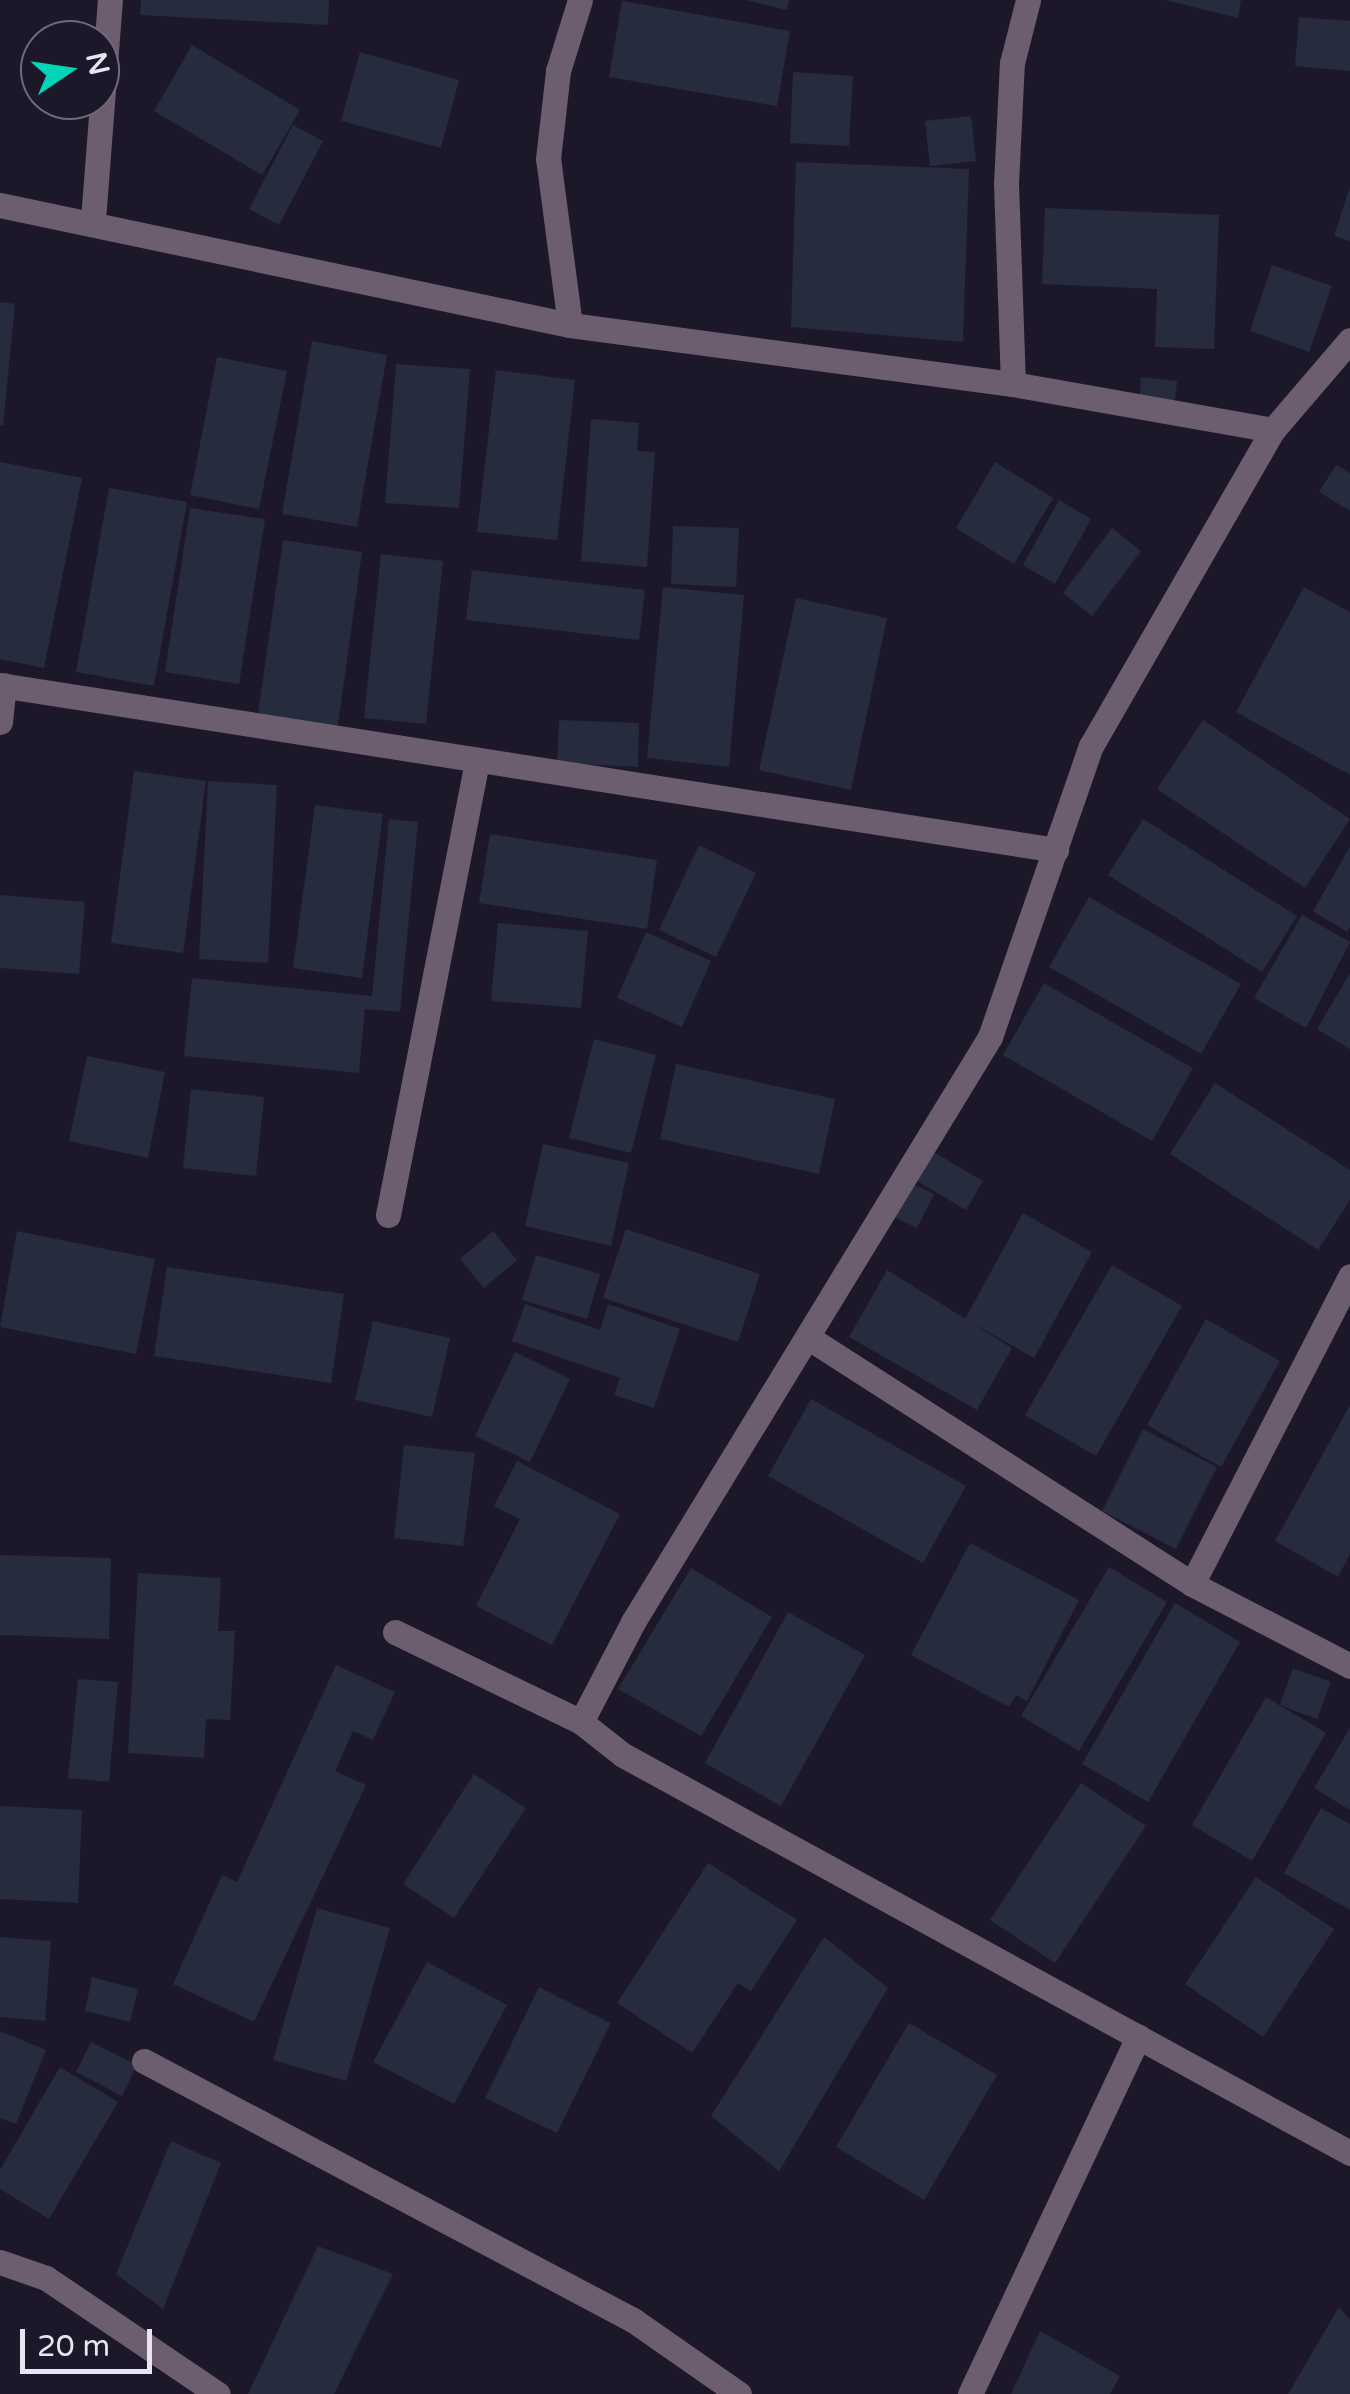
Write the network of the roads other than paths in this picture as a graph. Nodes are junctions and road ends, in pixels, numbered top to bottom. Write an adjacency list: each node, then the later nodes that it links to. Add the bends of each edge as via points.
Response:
1 (110, 0): 5 (street)
2 (580, 0): 6 (street, via 558,71 548,159)
3 (1028, 0): 8 (street, via 1012,63 1006,184)
4 (0, 205): 5 (street)
5 (92, 220): 6 (street)
6 (570, 325): 8 (street)
7 (1350, 340): 9 (street)
8 (1013, 384): 9 (street)
9 (1273, 430): 13 (street, via 1091,746)
10 (2, 685): 11 (street); 12 (street)
11 (0, 722)
12 (477, 760): 13 (street); 14 (street)
13 (1056, 850): 16 (street, via 990,1037)
14 (388, 1215)
15 (1350, 1276): 17 (street)
16 (809, 1338): 17 (street); 20 (street)
17 (1192, 1584): 19 (street)
18 (395, 1632): 20 (street)
19 (1350, 1666)
20 (581, 1722): 21 (street, via 623,1754)
21 (1138, 2037): 23 (street); 27 (street)
22 (144, 2061): 25 (street, via 633,2320)
23 (1350, 2153)
24 (0, 2262): 26 (street, via 46,2278)
25 (730, 2392)
26 (218, 2394)
27 (970, 2394)

